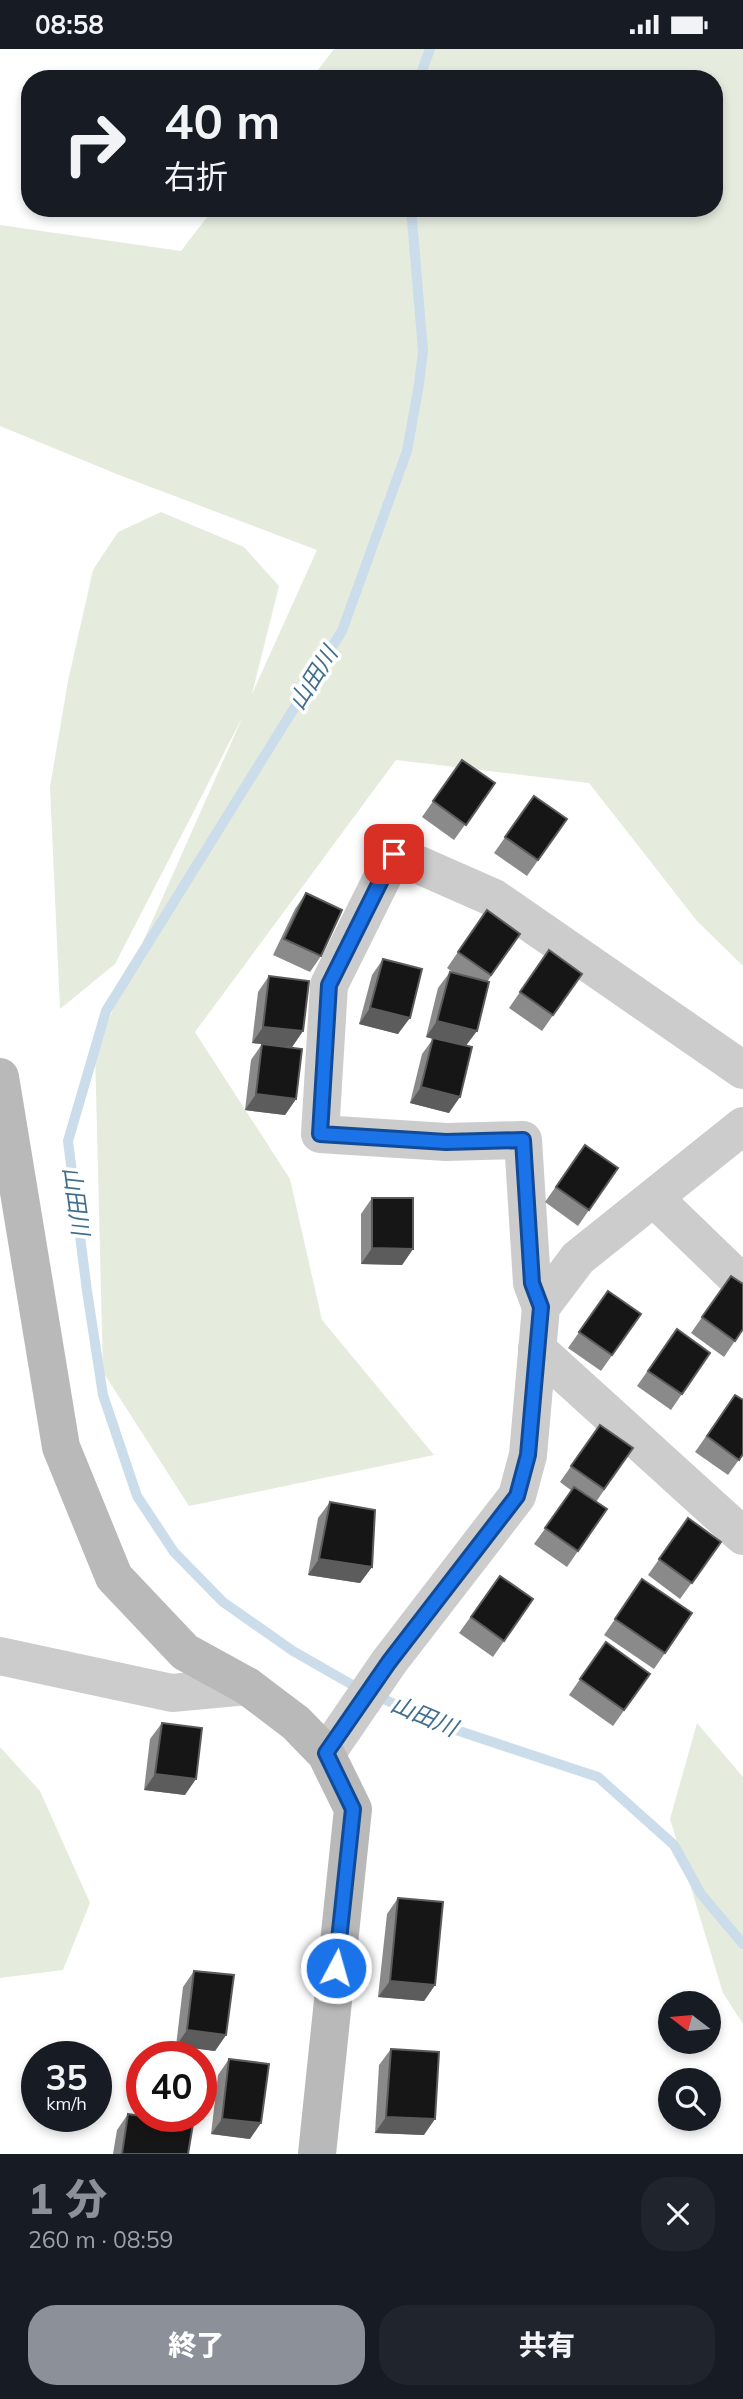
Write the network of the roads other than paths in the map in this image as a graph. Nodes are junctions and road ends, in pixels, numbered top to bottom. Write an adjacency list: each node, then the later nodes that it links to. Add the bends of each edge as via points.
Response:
1 (743, 1070): 6 (street, via 494,898 394,854 329,985 320,1134 446,1142 523,1140 532,1283)
2 (0, 1077): 10 (street, via 61,1447 114,1577 185,1652)
3 (743, 1126): 4 (street)
4 (655, 1199): 5 (street); 6 (street, via 578,1258)
5 (743, 1284)
6 (541, 1307): 7 (street)
7 (537, 1349): 8 (street); 11 (street, via 528,1455 517,1496 389,1662)
8 (742, 1533)
9 (0, 1656): 10 (street, via 172,1693)
10 (247, 1686): 11 (street, via 296,1723)
11 (334, 1742): 12 (street, via 353,1809)
12 (317, 2154)

